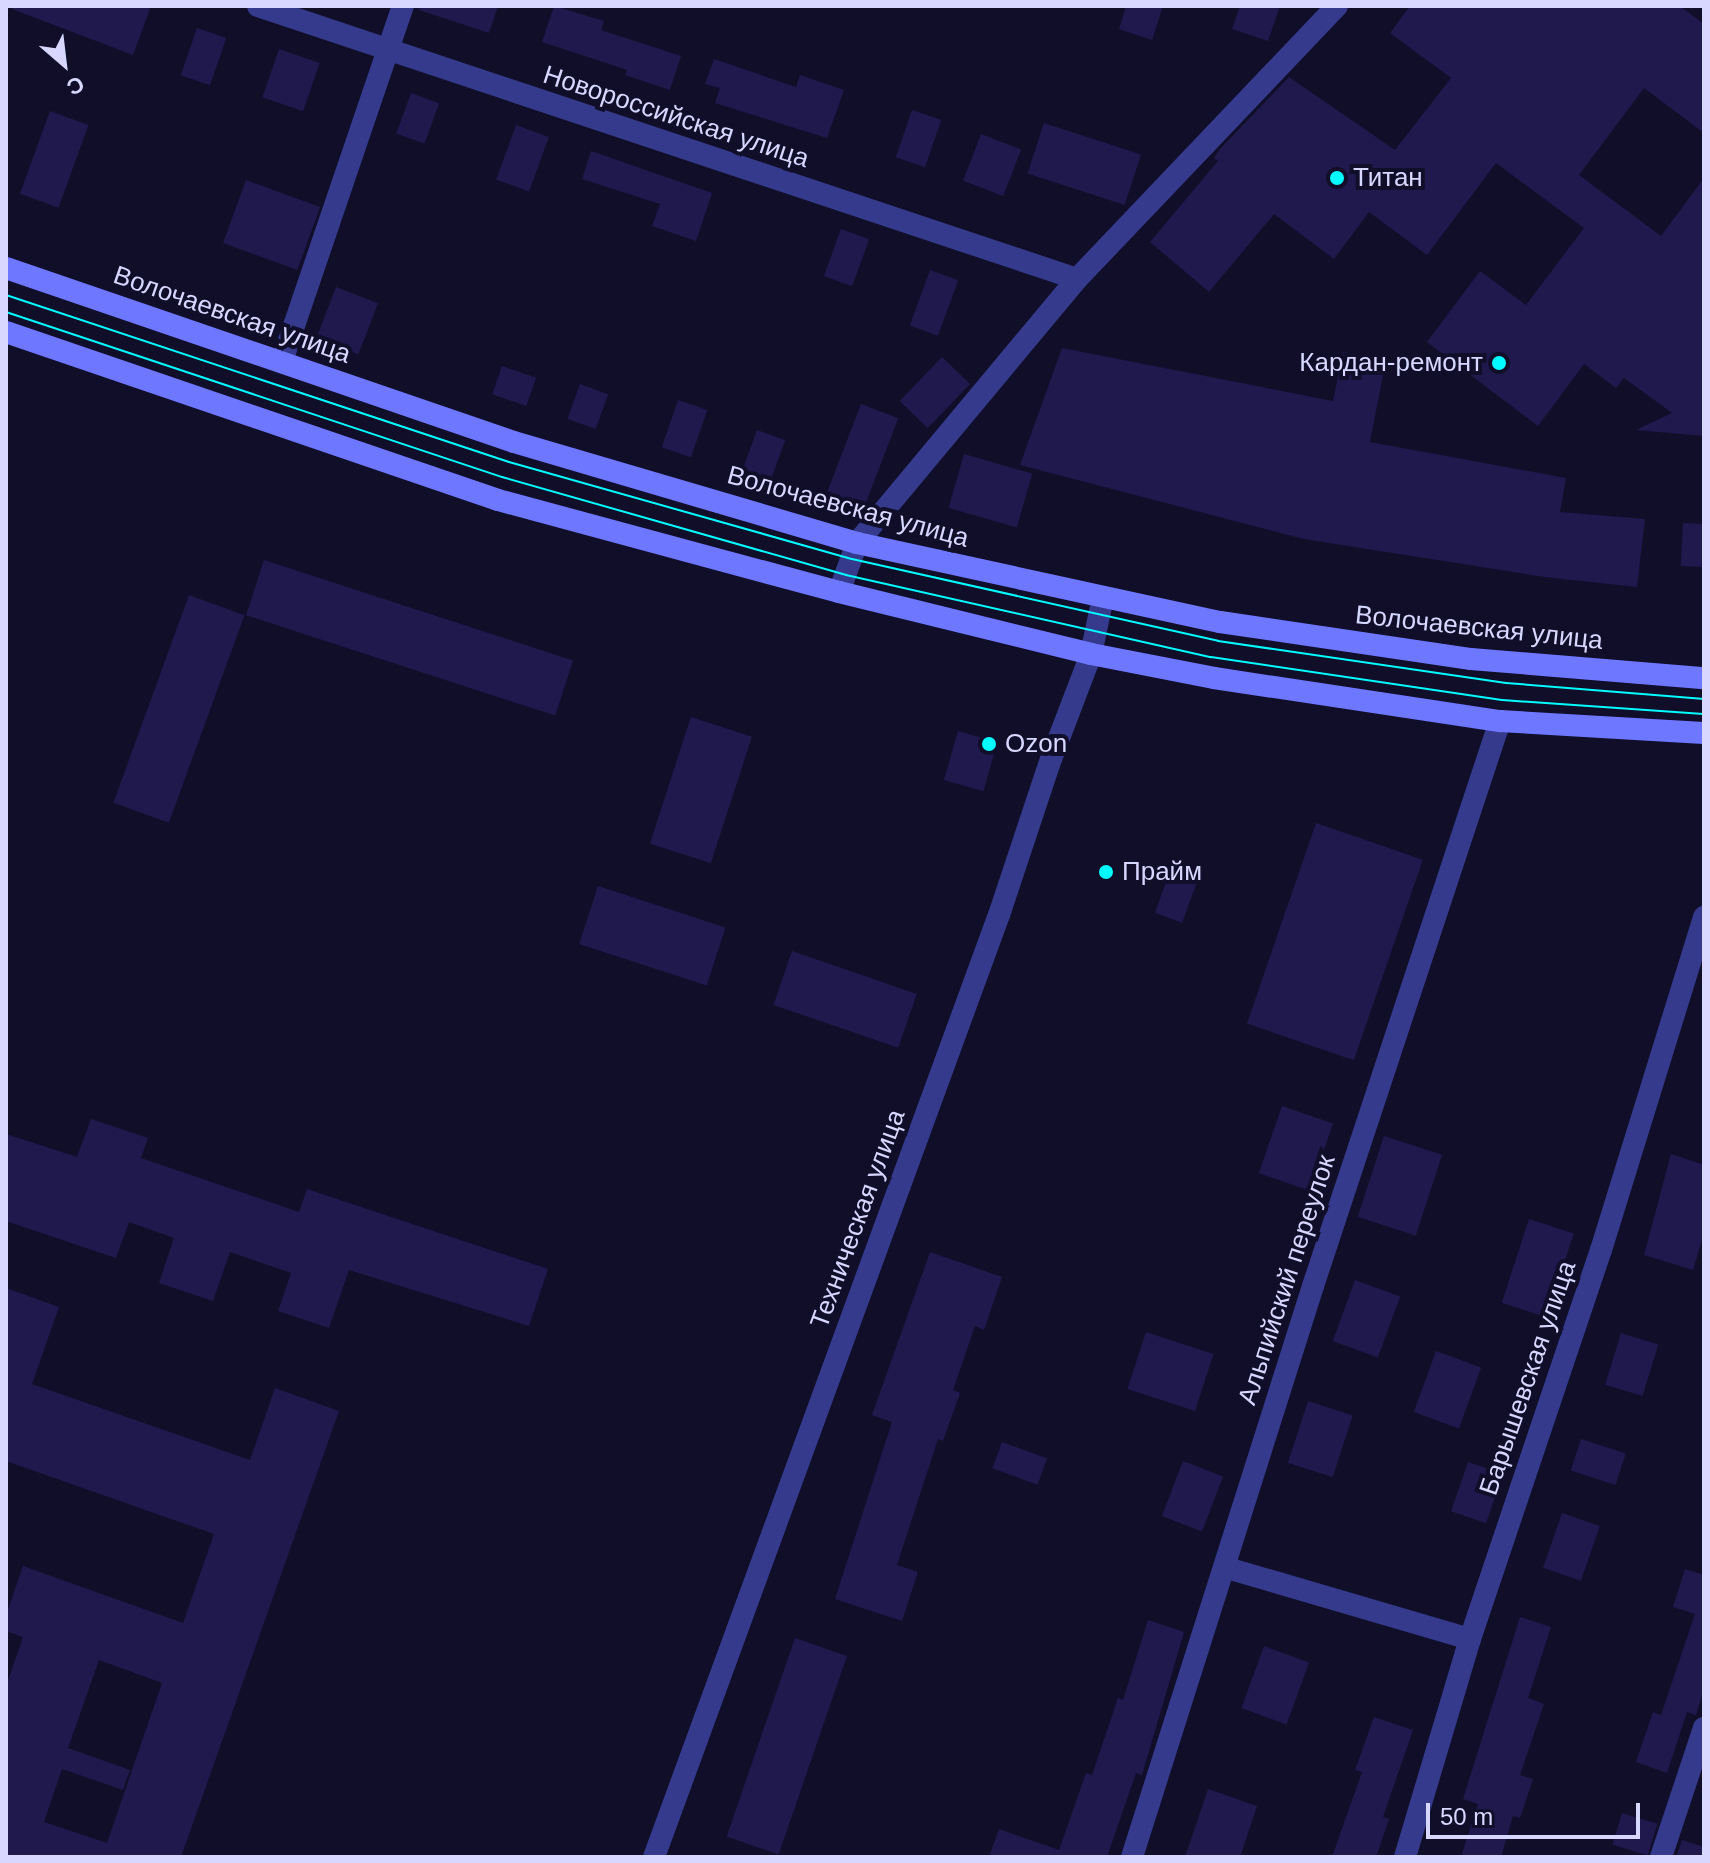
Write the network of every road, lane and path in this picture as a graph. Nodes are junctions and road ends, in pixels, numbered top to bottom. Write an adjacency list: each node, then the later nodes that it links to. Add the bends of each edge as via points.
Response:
1 (258, 6): 4 (street, Новороссийская улица)
2 (403, 6): 4 (street)
3 (1337, 6): 6 (street)
4 (389, 51): 6 (street, Новороссийская улица); 8 (street)
5 (6, 268): 8 (main road, Волочаевская улица)
6 (1077, 279): 9 (street)
7 (6, 332): 10 (main road, via 498,500)
8 (282, 361): 9 (main road, Волочаевская улица, via 514,442)
9 (857, 543): 10 (street); 11 (main road, Волочаевская улица)
10 (839, 592): 12 (main road)
11 (1103, 597): 12 (street, Техническая улица); 13 (main road, Волочаевская улица, via 1220,622 1471,659)
12 (1091, 654): 14 (main road); 20 (street, Техническая улица)
13 (1704, 678)
14 (1500, 721): 15 (main road); 17 (street, Альпийский переулок, via 1313,1286)
15 (1704, 733)
16 (1704, 917): 18 (street, Барышевская улица, via 1601,1250)
17 (1227, 1568): 18 (street); 21 (street, Альпийский переулок)
18 (1470, 1639): 22 (street, Барышевская улица)
19 (1704, 1728): 23 (street)
20 (654, 1857)
21 (1132, 1857)
22 (1405, 1857)
23 (1661, 1857)

